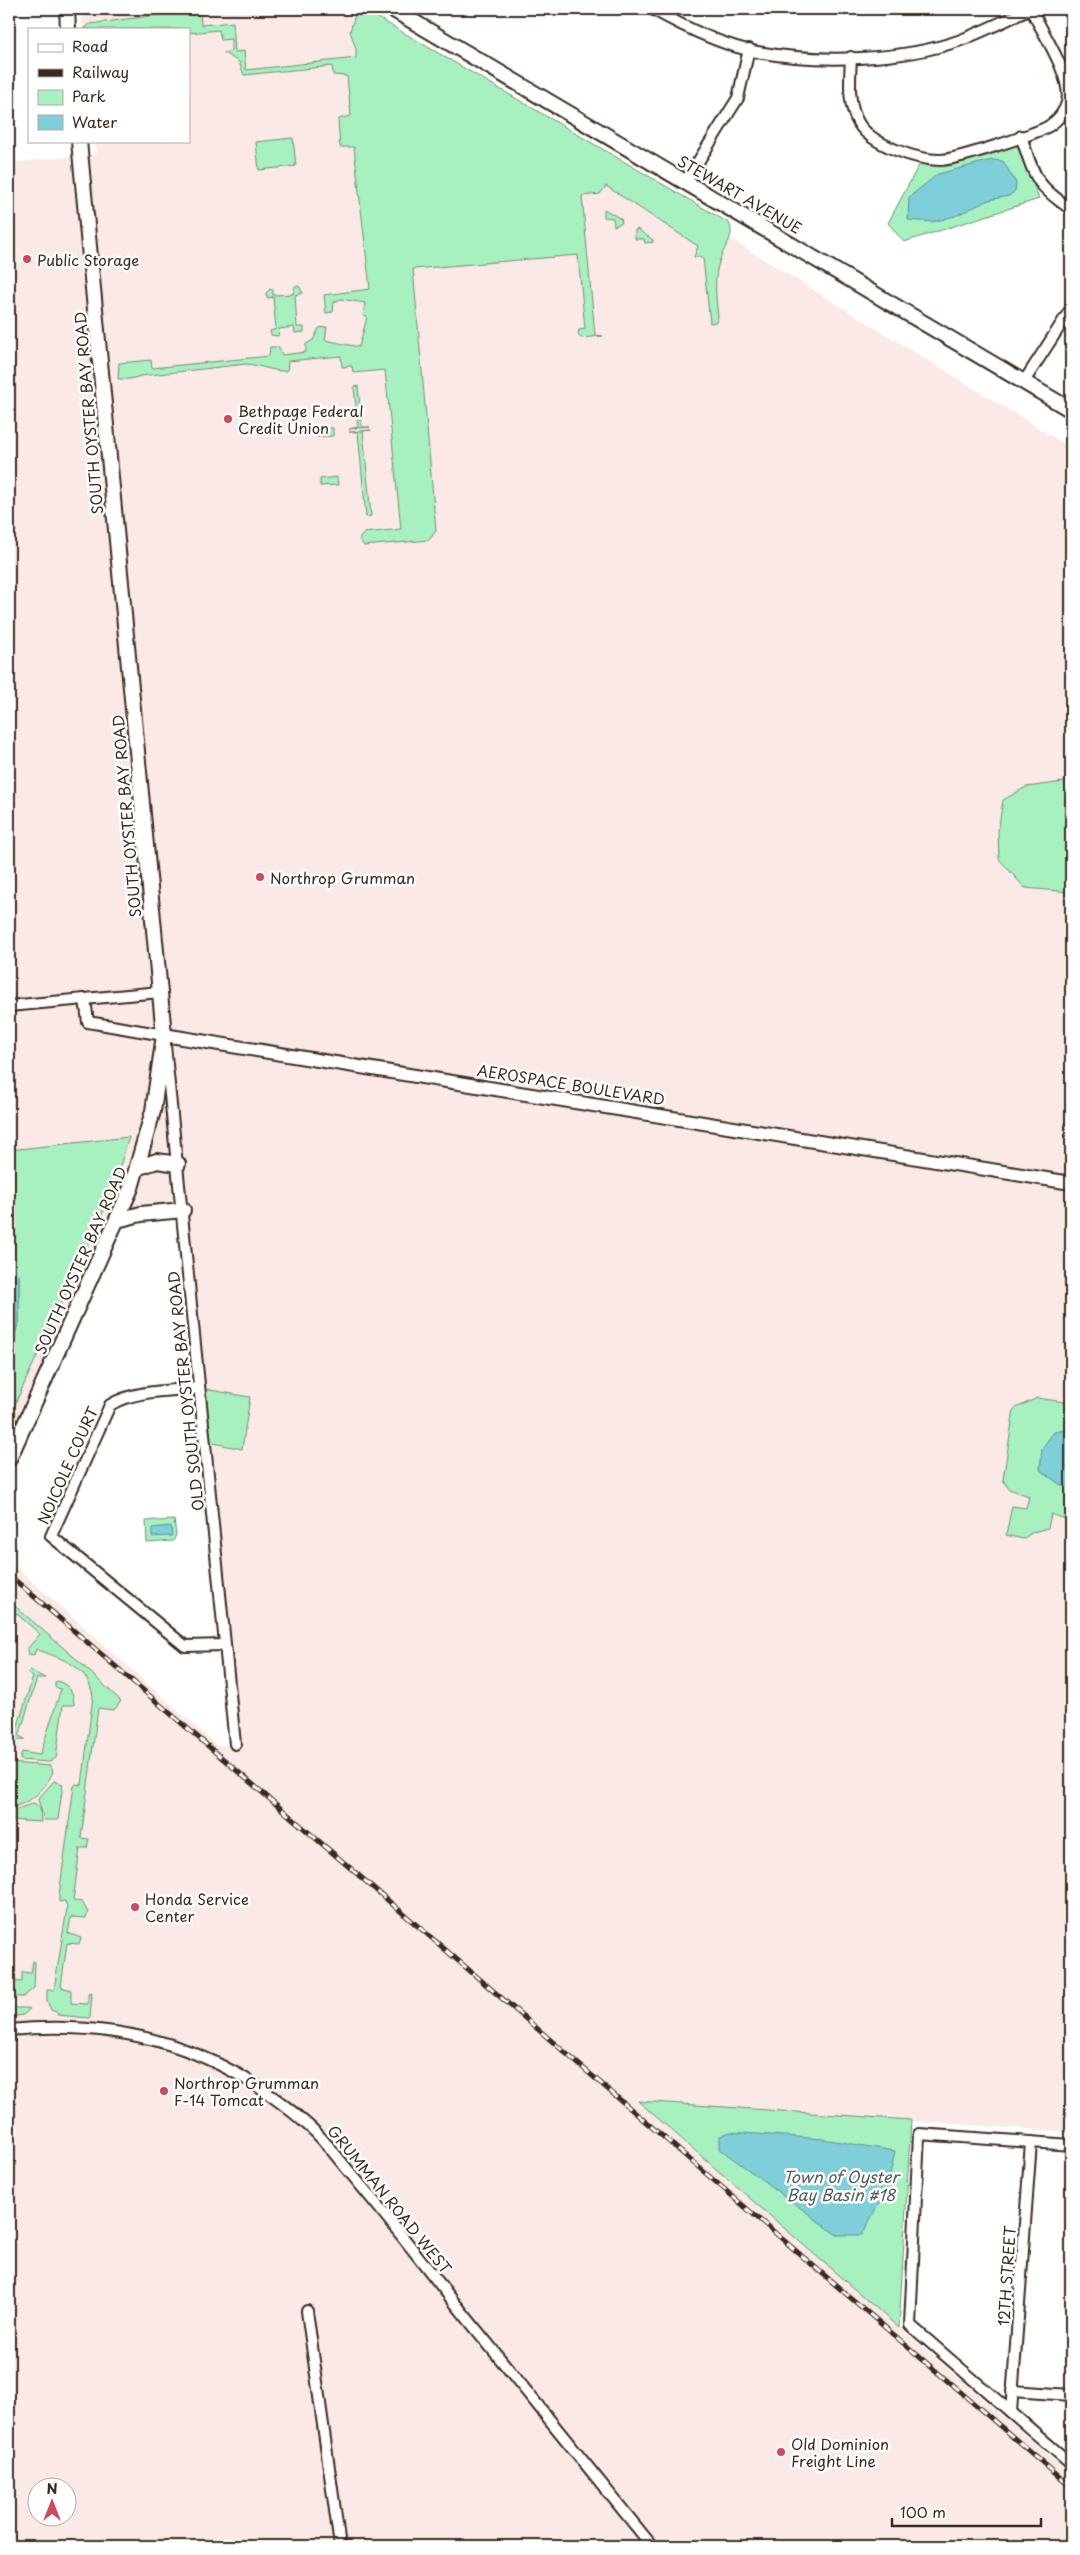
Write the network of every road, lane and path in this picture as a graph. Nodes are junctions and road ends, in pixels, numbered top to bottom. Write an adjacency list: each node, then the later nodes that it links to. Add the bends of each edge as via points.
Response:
1 (67, 9): 5 (main road)
2 (392, 9): 10 (main road, STEWART AVENUE)
3 (654, 9): 6 (street, via 680,25)
4 (1031, 9): 7 (street, via 960,40 934,47 904,54); 8 (street, via 1065,78 1068,91 1061,116 1048,127)
5 (68, 28)
6 (749, 50): 7 (street); 10 (street, via 738,98)
7 (851, 57): 8 (street, via 853,110 860,126 870,135 907,154 943,160)
8 (1022, 136): 11 (street, via 1035,178 1045,190)
9 (79, 142): 15 (main road, SOUTH OYSTER BAY ROAD)
10 (686, 181): 13 (main road, STEWART AVENUE)
11 (1071, 208)
12 (1071, 309): 13 (street)
13 (1025, 380): 14 (main road, STEWART AVENUE)
14 (1071, 410)
15 (160, 992): 16 (street); 18 (main road, SOUTH OYSTER BAY ROAD)
16 (85, 999): 17 (street); 18 (street, AEROSPACE BOULEVARD, via 88,1022)
17 (9, 1006)
18 (164, 1035): 19 (street, OLD SOUTH OYSTER BAY ROAD); 20 (main road, SOUTH OYSTER BAY ROAD, via 153,1111); 21 (street, AEROSPACE BOULEVARD)
19 (178, 1164): 20 (main road, via 157,1160); 22 (street, OLD SOUTH OYSTER BAY ROAD)
20 (139, 1167): 23 (main road, SOUTH OYSTER BAY ROAD)
21 (1071, 1183)
22 (183, 1210): 23 (main road); 24 (street, OLD SOUTH OYSTER BAY ROAD)
23 (117, 1220): 25 (main road, SOUTH OYSTER BAY ROAD)
24 (199, 1388): 26 (street, OLD SOUTH OYSTER BAY ROAD); 26 (street, NOICOLE COURT, via 122,1398 110,1405 50,1536 185,1646)
25 (9, 1459)
26 (225, 1645): 27 (street, OLD SOUTH OYSTER BAY ROAD)
27 (235, 1744)
28 (9, 2030): 37 (street, GRUMMAN ROAD WEST, via 86,2027 158,2040 225,2067 274,2097 312,2128 364,2189)
29 (1031, 2142): 30 (street); 32 (street, 12TH STREET); 34 (street, via 919,2134 910,2325)
30 (1071, 2146)
31 (307, 2311): 36 (street)
32 (1012, 2391): 33 (street); 34 (street, 12TH STREET)
33 (1071, 2396)
34 (1011, 2412): 35 (street)
35 (1071, 2464)
36 (340, 2546)
37 (652, 2546)

